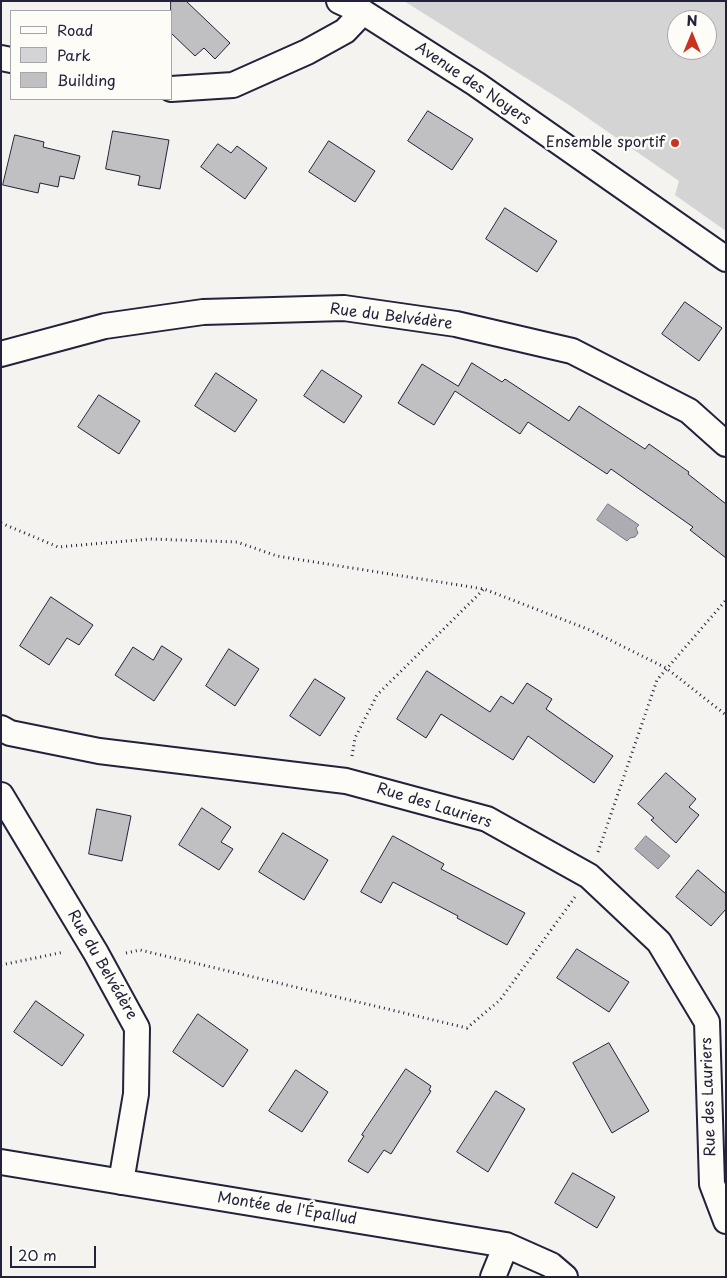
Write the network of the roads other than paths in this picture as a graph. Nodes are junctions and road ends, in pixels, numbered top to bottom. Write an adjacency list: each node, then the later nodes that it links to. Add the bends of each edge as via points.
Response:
1 (339, 1): 2 (street, Avenue des Noyers)
2 (364, 12): 3 (street, via 345,31 233,85); 4 (street, Avenue des Noyers, via 476,84)
3 (172, 88)
4 (726, 259)
5 (1, 354): 6 (street, Rue du Belvédère, via 105,326 202,312 344,308 456,324 572,351 689,411)
6 (726, 444)
7 (1, 728): 11 (street, Rue des Lauriers, via 10,733 100,751 346,781 487,819 590,876 659,942 707,1022 712,1184)
8 (1, 796): 10 (street, Rue du Belvédère, via 96,953 137,1028 136,1094)
9 (1, 1162): 10 (street, Montée de l'Épallud)
10 (121, 1182): 12 (street, Montée de l'Épallud)
11 (726, 1221)
12 (506, 1245): 13 (street); 14 (street, Montée de l'Épallud, via 551,1265)
13 (493, 1277)
14 (565, 1277)

